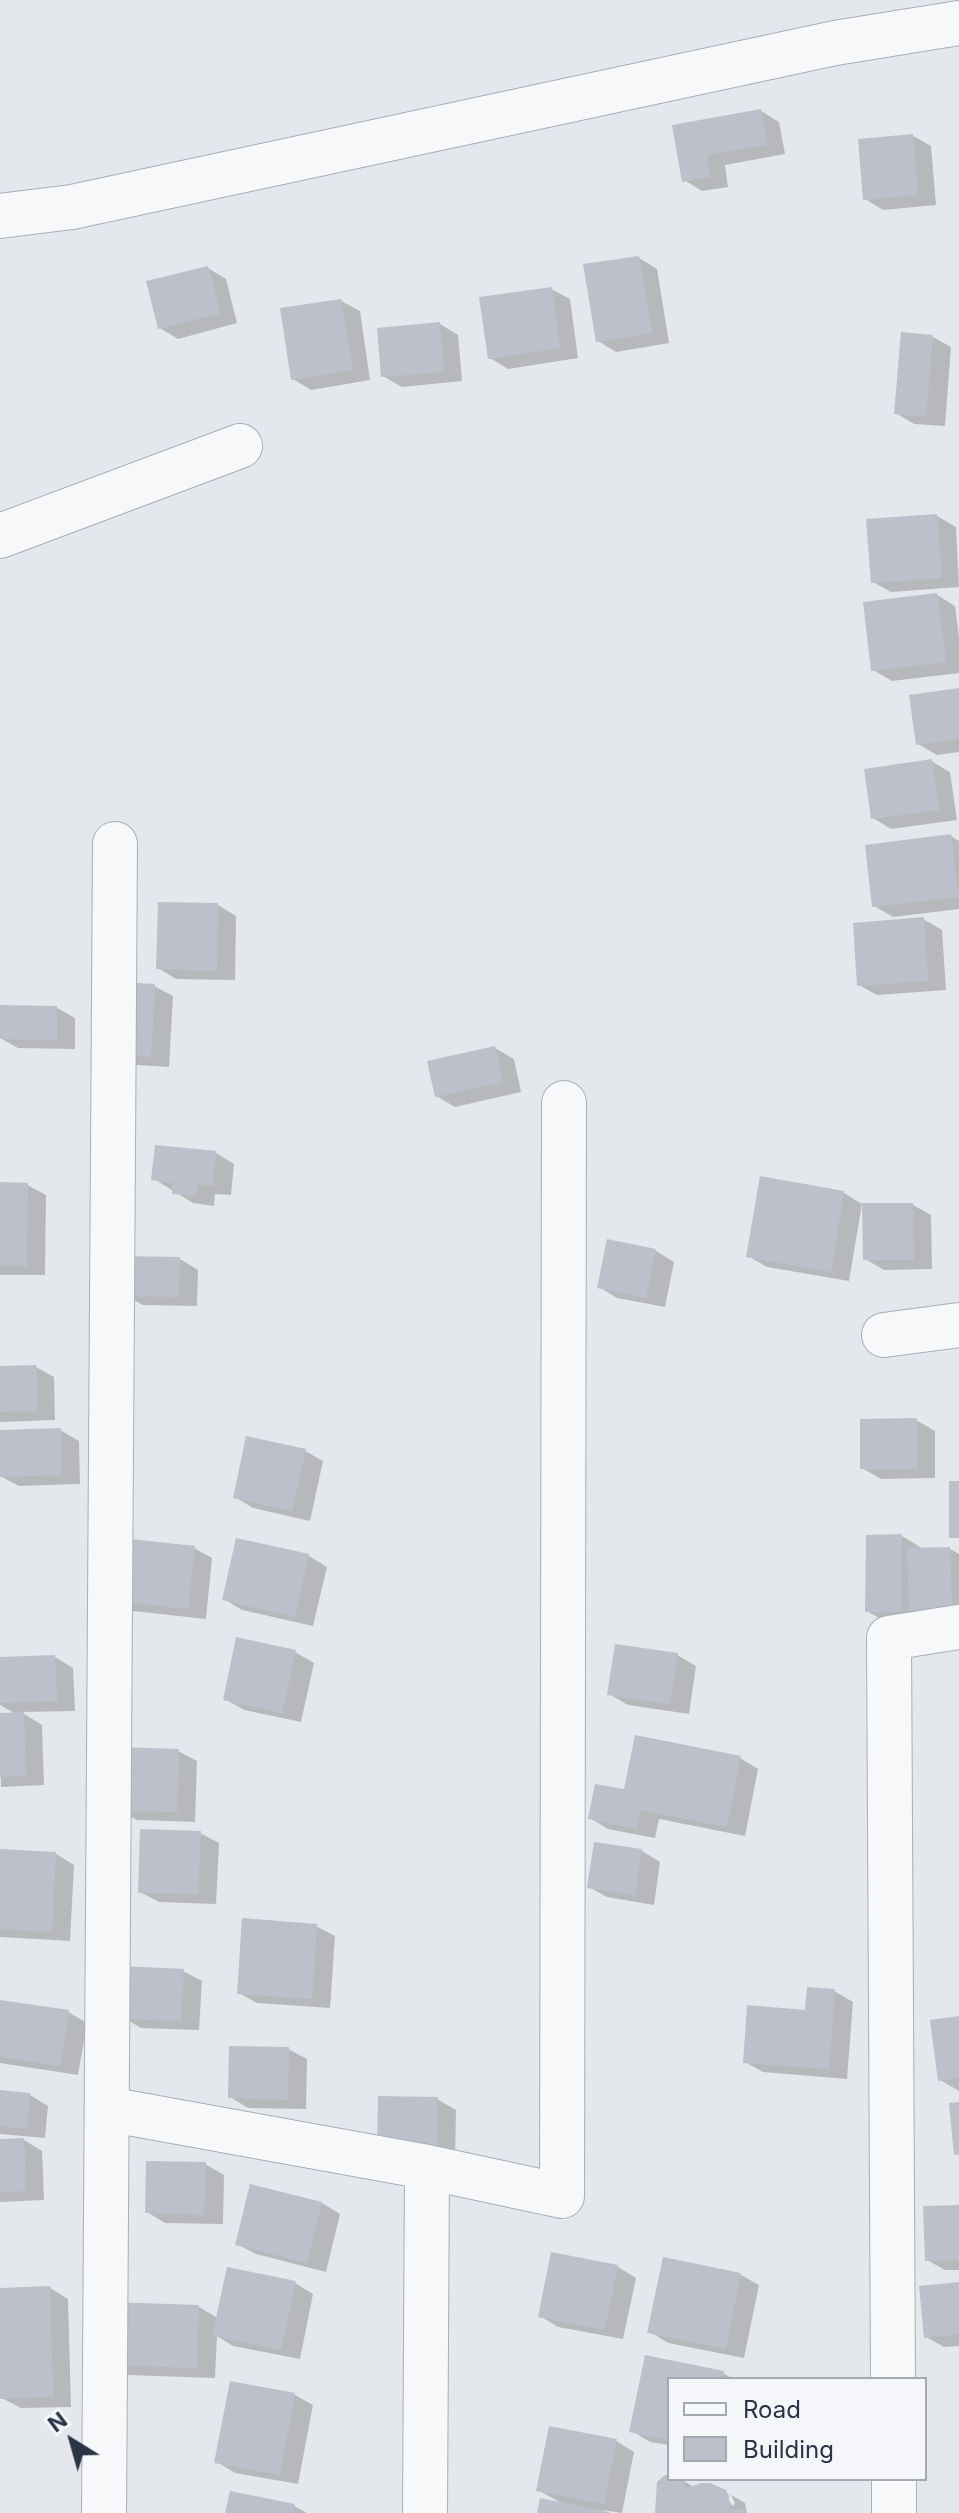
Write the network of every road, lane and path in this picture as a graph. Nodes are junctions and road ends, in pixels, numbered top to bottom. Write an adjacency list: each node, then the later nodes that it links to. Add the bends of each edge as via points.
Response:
1 (959, 23): 2 (street, via 835,43 72,207)
2 (0, 216)
3 (240, 446): 4 (street)
4 (0, 536)
5 (115, 844): 10 (street)
6 (564, 1103): 11 (street, via 562,2196)
7 (959, 1325): 8 (street)
8 (884, 1335)
9 (959, 1627): 12 (street, via 889,1638)
10 (107, 2109): 11 (street); 14 (street)
11 (427, 2167): 15 (street)
12 (893, 2377)
13 (894, 2481): 16 (street)
14 (104, 2513)
15 (425, 2513)
16 (894, 2513)

